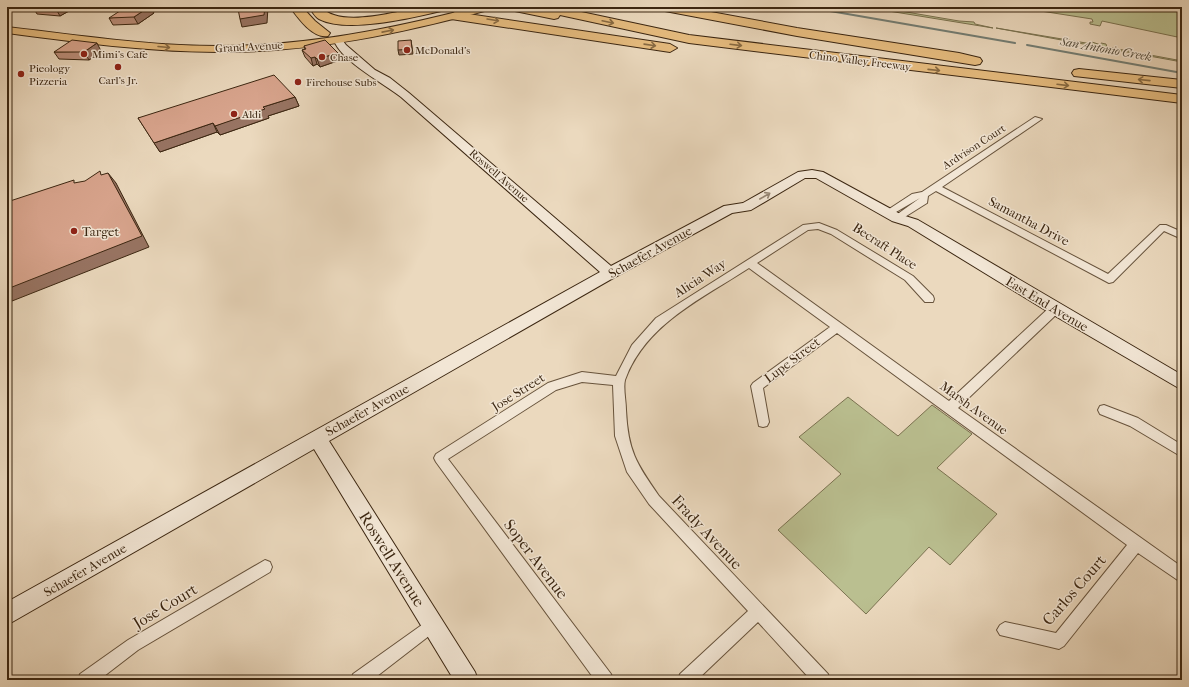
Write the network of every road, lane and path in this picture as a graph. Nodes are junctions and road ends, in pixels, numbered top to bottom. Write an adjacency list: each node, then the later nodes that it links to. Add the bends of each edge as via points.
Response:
1 (296, 7): 14 (highway, via 311,24)
2 (315, 7): 3 (highway, via 320,14 330,19 351,22 376,20)
3 (441, 7)
4 (488, 7): 8 (main road, Grand Avenue)
5 (514, 7): 7 (highway, Chino Valley Freeway)
6 (665, 7): 16 (highway)
7 (539, 8): 9 (highway, Chino Valley Freeway)
8 (452, 11): 14 (main road, Grand Avenue); 15 (main road, Grand Avenue, one-way to 8, via 393,30); 18 (highway, one-way to 18, via 715,53 864,67)
9 (586, 12): 11 (highway, Chino Valley Freeway); 18 (highway, Chino Valley Freeway, one-way to 18, via 689,39)
10 (7, 22): 14 (main road, Grand Avenue, via 196,40 252,40)
11 (676, 23)
12 (714, 29): 16 (highway, Chino Valley Freeway, via 854,49)
13 (7, 30): 15 (main road, Grand Avenue, one-way to 15, via 193,49 252,48)
14 (324, 33): 15 (main road, Roswell Avenue)
15 (338, 41): 29 (main road, Roswell Avenue)
16 (975, 61): 17 (highway, Chino Valley Freeway)
17 (990, 63)
18 (896, 66): 21 (highway, Chino Valley Freeway, one-way to 21)
19 (1068, 72): 20 (highway, one-way to 19)
20 (1182, 84)
21 (1182, 99)
22 (1038, 120): 24 (street, Ardvison Court)
23 (814, 169): 25 (main road, East End Avenue, via 819,175); 29 (main road, Schaefer Avenue, via 746,207 729,209)
24 (936, 187): 25 (street, Ardvison Court, via 924,195 924,201); 27 (street, Samantha Drive, via 1109,279 1163,227)
25 (899, 215): 31 (main road, East End Avenue)
26 (819, 226): 28 (street, Alicia Way, via 806,228); 30 (street, Becraft Place, via 834,232 909,278)
27 (1182, 236)
28 (749, 263): 32 (street, Marsh Avenue); 33 (street, Alicia Way, via 660,321 636,348)
29 (610, 273): 38 (main road, Schaefer Avenue)
30 (929, 299)
31 (1055, 309): 34 (main road, East End Avenue); 35 (street)
32 (837, 327): 35 (street, Marsh Avenue); 37 (street, Lupe Street, via 758,386)
33 (620, 381): 40 (street, Jose Street, via 582,377 552,386); 44 (street, Frady Avenue, via 621,436 632,468 654,500)
34 (1182, 383)
35 (950, 408): 41 (street, Marsh Avenue)
36 (1104, 410): 39 (street, via 1134,422)
37 (763, 422)
38 (317, 438): 45 (main road, Schaefer Avenue); 46 (main road, Roswell Avenue)
39 (1182, 452)
40 (440, 458): 51 (street, Soper Avenue)
41 (1137, 543): 43 (street, Marsh Avenue); 47 (street, Carlos Court, via 1059,641)
42 (265, 567): 48 (street, Jose Court, via 133,645)
43 (1182, 576)
44 (758, 612): 52 (street); 53 (street, Frady Avenue)
45 (7, 614)
46 (433, 624): 49 (street); 50 (main road, Roswell Avenue)
47 (1005, 630)
48 (86, 680)
49 (359, 680)
50 (467, 680)
51 (605, 680)
52 (686, 680)
53 (822, 680)

